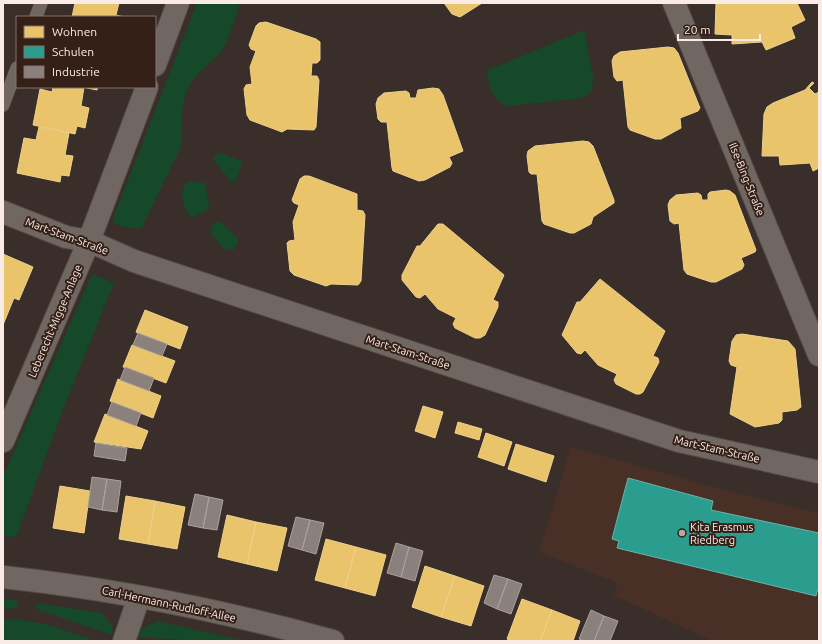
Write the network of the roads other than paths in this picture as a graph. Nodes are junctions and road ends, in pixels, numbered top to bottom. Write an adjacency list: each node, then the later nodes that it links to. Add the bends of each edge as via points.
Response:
1 (41, 3): 4 (lane)
2 (178, 3): 5 (street)
3 (674, 3): 11 (street, Ilse-Bing-Straße)
4 (36, 16)
5 (156, 62)
6 (16, 71): 8 (lane)
7 (147, 88): 10 (street, Leberecht-Migge-Anlage)
8 (3, 105)
9 (3, 212): 10 (street, Mart-Stam-Straße, via 66,237)
10 (89, 241): 12 (street, Leberecht-Migge-Anlage); 13 (street, Mart-Stam-Straße, via 134,261 679,441)
11 (819, 355)
12 (3, 441)
13 (819, 472)
14 (3, 577): 15 (street, Carl-Hermann-Rudloff-Allee, via 70,584)
15 (139, 597): 16 (street); 17 (street, Carl-Hermann-Rudloff-Allee, via 286,628)
16 (124, 641)
17 (333, 641)

